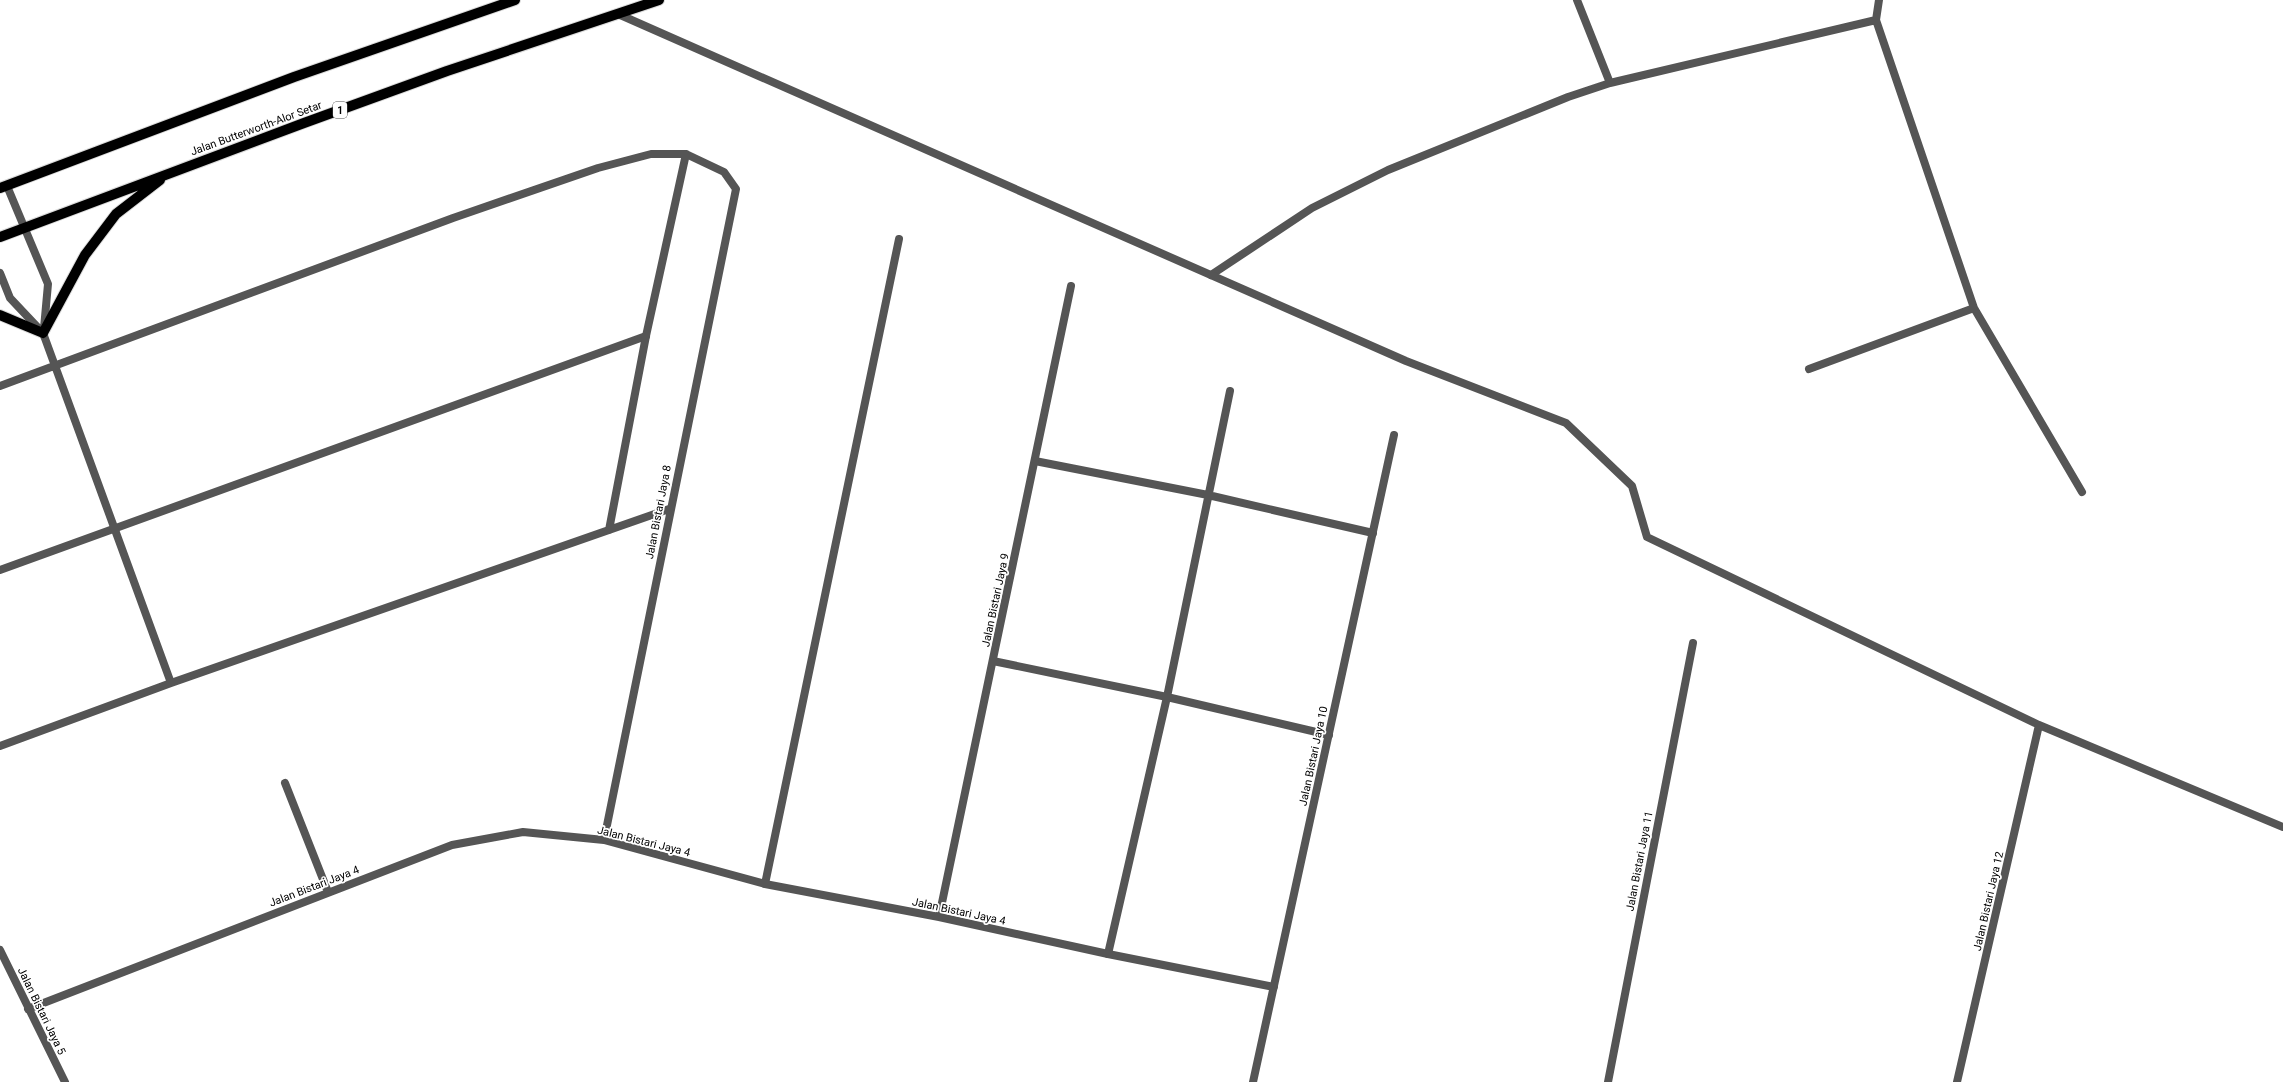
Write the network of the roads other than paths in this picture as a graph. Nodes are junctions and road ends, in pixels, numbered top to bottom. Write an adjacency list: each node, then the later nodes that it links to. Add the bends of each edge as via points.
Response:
1 (515, 0): 10 (main road, via 294,77)
2 (659, 0): 5 (main road, Jalan Butterworth-Alor Setar / 1)
3 (1577, 0): 7 (street)
4 (1879, 0): 6 (street)
5 (618, 14): 9 (main road, Jalan Butterworth-Alor Setar / 1, via 447,71); 15 (street)
6 (1876, 20): 7 (street); 17 (street)
7 (1610, 83): 15 (street, via 1568,97 1388,170 1312,208)
8 (686, 154): 20 (street); 21 (street, via 651,154 598,168 453,218); 29 (street, Jalan Bistari Jaya 8, via 724,172 736,189)
9 (168, 174): 11 (main road, Jalan Butterworth-Alor Setar / 1); 19 (main road, via 116,214 85,255)
10 (4, 187): 11 (street)
11 (24, 228): 12 (main road, Jalan Butterworth-Alor Setar / 1); 19 (street, via 48,284)
12 (0, 237)
13 (899, 239): 44 (street)
14 (0, 273): 19 (street, via 10,298)
15 (1211, 275): 38 (street, via 1406,361 1566,423 1632,486 1647,537)
16 (1071, 286): 26 (street, Jalan Bistari Jaya 9)
17 (1974, 308): 22 (street); 27 (street)
18 (0, 315): 19 (main road)
19 (44, 333): 21 (street)
20 (646, 336): 30 (street); 31 (street)
21 (56, 366): 23 (street); 30 (street)
22 (1809, 369)
23 (0, 386)
24 (1230, 391): 28 (street)
25 (1394, 435): 32 (street, Jalan Bistari Jaya 10)
26 (1035, 461): 28 (street); 35 (street, Jalan Bistari Jaya 9)
27 (2082, 492)
28 (1208, 495): 32 (street); 37 (street)
29 (669, 509): 31 (street); 43 (street, Jalan Bistari Jaya 8)
30 (114, 529): 33 (street); 36 (street)
31 (609, 530): 36 (street)
32 (1373, 533): 39 (street, Jalan Bistari Jaya 10)
33 (0, 570)
34 (1693, 643): 53 (street, Jalan Bistari Jaya 11)
35 (993, 661): 37 (street); 46 (street, Jalan Bistari Jaya 9)
36 (171, 683): 40 (street)
37 (1167, 697): 39 (street); 48 (street)
38 (2039, 725): 42 (street); 54 (street, Jalan Bistari Jaya 12)
39 (1329, 735): 49 (street, Jalan Bistari Jaya 10)
40 (0, 746)
41 (285, 783): 45 (street)
42 (2283, 827)
43 (604, 840): 44 (street, Jalan Bistari Jaya 4); 45 (street, Jalan Bistari Jaya 4, via 524,832 452,845)
44 (765, 884): 46 (street, Jalan Bistari Jaya 4)
45 (328, 892): 50 (street, Jalan Bistari Jaya 4)
46 (939, 917): 48 (street, Jalan Bistari Jaya 4)
47 (0, 950): 50 (street, Jalan Bistari Jaya 5)
48 (1108, 954): 49 (street, Jalan Bistari Jaya 4)
49 (1274, 987): 52 (street, Jalan Bistari Jaya 10)
50 (28, 1009): 51 (street, Jalan Bistari Jaya 5)
51 (65, 1082)
52 (1253, 1082)
53 (1608, 1082)
54 (1957, 1082)

